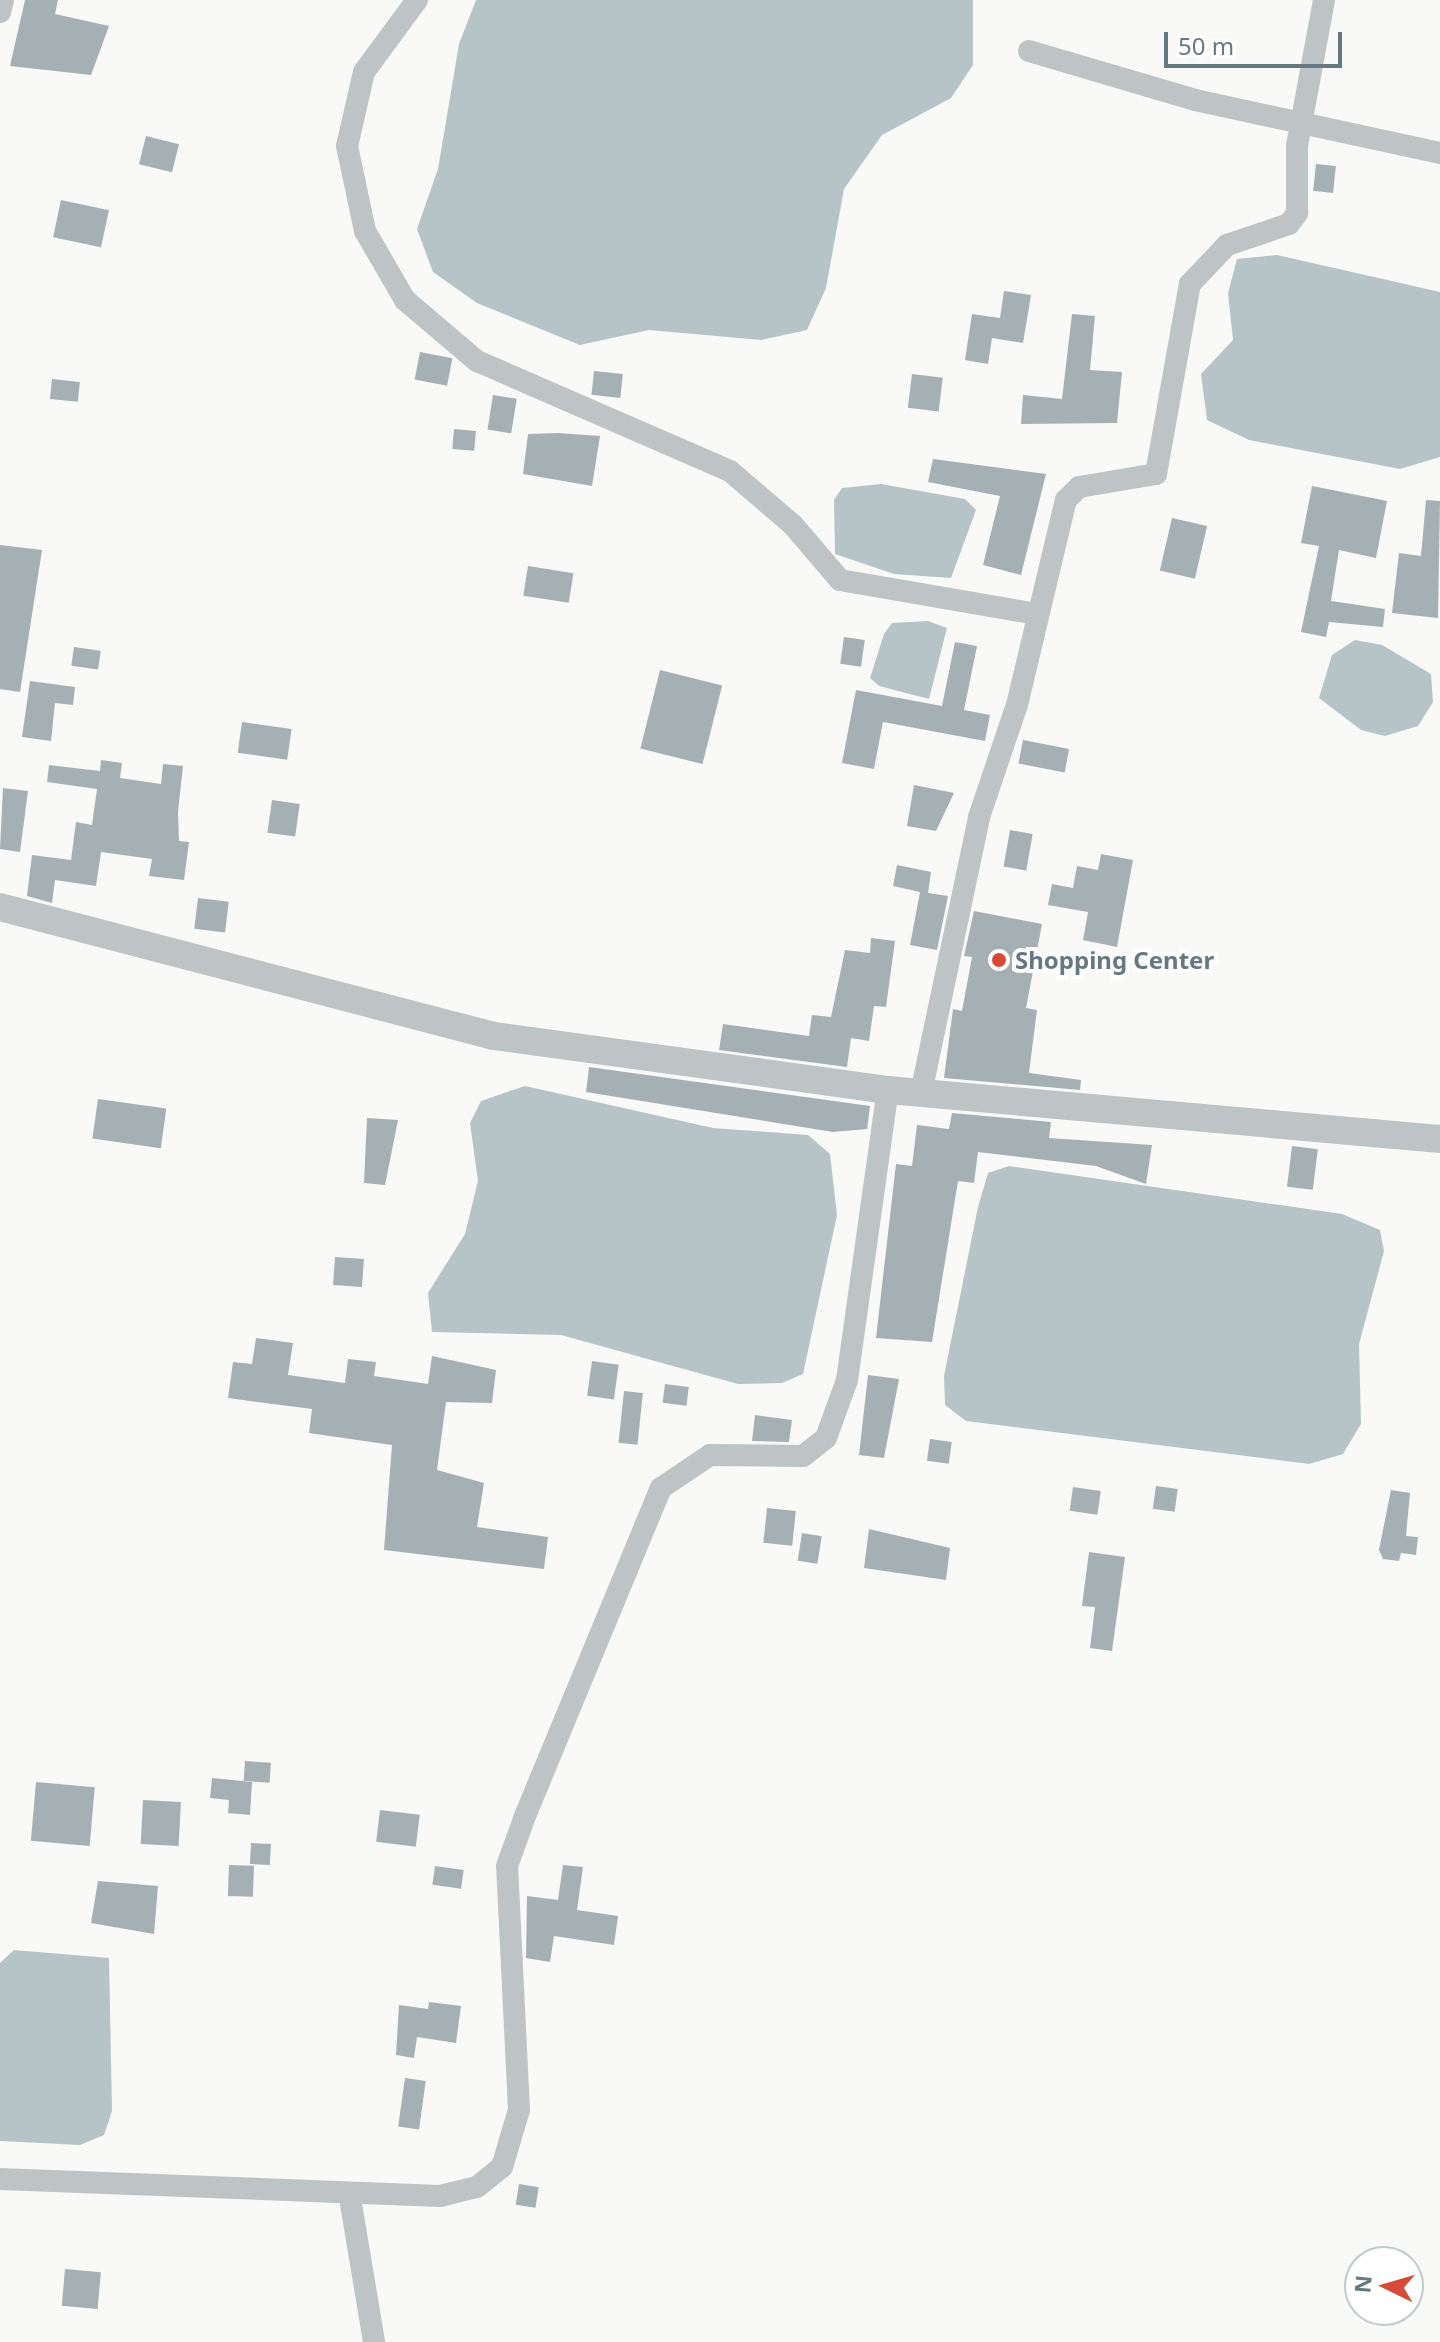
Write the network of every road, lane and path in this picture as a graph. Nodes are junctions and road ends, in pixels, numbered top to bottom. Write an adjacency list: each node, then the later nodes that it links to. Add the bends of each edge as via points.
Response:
1 (3, 0): 4 (street)
2 (417, 0): 8 (street, via 364,72 347,146 365,231 405,300 477,361 730,471 793,525 840,580)
3 (1324, 0): 6 (street)
4 (0, 12)
5 (1029, 51): 6 (street)
6 (1301, 124): 7 (street); 8 (street, via 1297,213 1289,224 1227,245 1190,284 1156,474 1073,489)
7 (1440, 153)
8 (1036, 614): 11 (street, via 1017,705 979,817)
9 (0, 907): 10 (street, via 494,1036)
10 (888, 1090): 11 (street); 14 (street, via 847,1380 826,1438 803,1456 710,1455 661,1488 520,1829 505,1897 517,1980 519,2110 502,2167 457,2194)
11 (921, 1093): 12 (street)
12 (1440, 1139)
13 (0, 2179): 14 (street)
14 (350, 2198): 15 (street)
15 (374, 2342)

